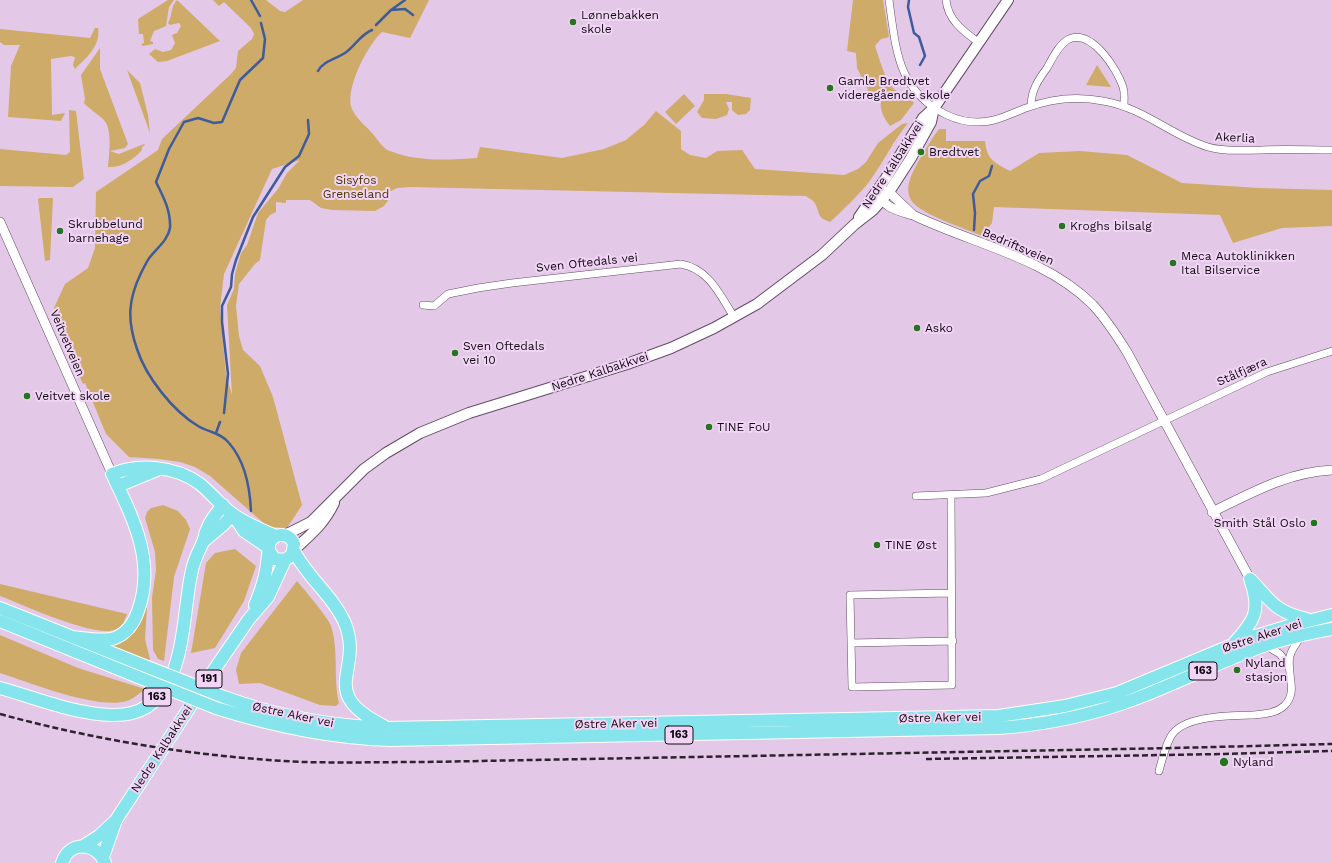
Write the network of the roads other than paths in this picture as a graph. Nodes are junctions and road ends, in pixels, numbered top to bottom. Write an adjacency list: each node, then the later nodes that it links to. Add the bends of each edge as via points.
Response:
1 (889, 0): 7 (street, Akerlia, via 896,49 904,70 916,93)
2 (946, 0): 4 (street, via 950,14 959,28)
3 (1008, 0): 4 (main road, Nedre Kalbakkvei)
4 (978, 42): 7 (main road, Nedre Kalbakkvei)
5 (1124, 105): 6 (street, Akerlia, via 1079,99 1058,100); 6 (street, via 1123,87 1101,52 1087,39 1076,38 1062,45 1046,69 1034,89); 8 (street, Akerlia, via 1153,118 1192,141 1209,147 1233,150)
6 (1031, 106): 7 (street, Akerlia, via 994,120 975,122 959,120)
7 (934, 108): 9 (main road, Nedre Kalbakkvei, via 923,118); 10 (main road, Nedre Kalbakkvei, via 927,129)
8 (1332, 150)
9 (878, 190): 10 (street); 11 (street); 14 (main road, Nedre Kalbakkvei)
10 (889, 192): 11 (main road, Nedre Kalbakkvei); 12 (street, Bedriftsveien)
11 (881, 200): 12 (street, Bedriftsveien, via 893,209); 14 (main road, Nedre Kalbakkvei)
12 (913, 215): 18 (street, Bedriftsveien, via 1038,266 1083,296 1119,339)
13 (0, 222): 21 (street, Veitvetveien)
14 (855, 224): 16 (main road, Nedre Kalbakkvei, via 822,255)
15 (423, 305): 16 (street, Sven Oftedals vei, via 434,306 448,294 512,283 681,264 692,266 712,282)
16 (734, 317): 25 (main road, Nedre Kalbakkvei, via 671,348 469,413 420,433 364,469)
17 (1332, 351): 18 (street, Stålfjæra, via 1266,372)
18 (1163, 420): 23 (street, via 1041,479 986,493); 27 (street, Bedriftsveien)
19 (159, 469): 21 (highway, via 134,467); 22 (highway); 26 (highway, via 194,480)
20 (1332, 470): 27 (street, via 1312,472 1275,482)
21 (112, 474): 22 (highway, 163)
22 (118, 486): 43 (highway, 163, via 141,545 145,572 142,598 135,618 123,634 113,638)
23 (951, 495): 24 (street); 35 (street)
24 (916, 496)
25 (335, 500): 29 (main road, Nedre Kalbakkvei, via 307,525); 32 (main road, Nedre Kalbakkvei, via 323,523)
26 (223, 505): 28 (highway); 30 (highway, 163, via 207,528)
27 (1212, 512): 34 (street, Bedriftsveien)
28 (233, 514): 29 (highway); 30 (highway, 163); 31 (highway, via 244,531)
29 (281, 535): 31 (highway, 191, via 270,541); 32 (highway, via 292,540)
30 (204, 541): 49 (highway, 163, via 192,570 174,671 165,688 152,702 130,713 103,715 76,710)
31 (269, 550): 33 (highway, via 275,559); 38 (highway, Nedre Kalbakkvei / 191, via 266,577)
32 (294, 550): 33 (highway, 191); 50 (highway, via 336,608 346,627 349,649 346,688 348,698 359,712)
33 (285, 560): 38 (highway, Nedre Kalbakkvei / 191, via 268,597)
34 (1250, 579): 39 (highway, via 1280,610); 46 (highway, via 1256,598 1255,613 1250,624)
35 (951, 593): 44 (street); 45 (street, via 850,595)
36 (0, 608): 43 (highway, Østre Aker vei / 163)
37 (1332, 615): 39 (highway, Østre Aker vei / 163)
38 (249, 619): 52 (highway, Nedre Kalbakkvei / 191)
39 (1310, 620): 46 (highway, Østre Aker vei / 163)
40 (0, 622): 47 (highway, Østre Aker vei / 163, bridge, via 216,708 290,729 348,738 390,740 999,728 1047,723 1111,708)
41 (1332, 629): 42 (highway, Østre Aker vei / 163)
42 (1303, 635): 47 (highway, Østre Aker vei / 163); 48 (street, via 1292,649)
43 (72, 637): 50 (highway, Østre Aker vei / 163, bridge, via 224,697 265,710 312,720)
44 (953, 641): 45 (street); 45 (street, via 952,685 908,686 852,687)
45 (851, 643)
46 (1233, 644): 50 (highway, Østre Aker vei / 163, via 1117,693 1065,706 999,716)
47 (1265, 646): 48 (street, via 1280,654)
48 (1289, 666): 51 (street, via 1291,694 1283,707 1266,714 1216,717 1183,726 1172,736)
49 (0, 688)
50 (387, 728)
51 (1159, 771)
52 (116, 820): 53 (highway, Nedre Kalbakkvei / 191, via 99,836); 54 (highway, Nedre Kalbakkvei / 191)
53 (83, 846): 54 (highway, via 94,849); 55 (highway, Nedre Kalbakkvei, via 68,852)
54 (104, 860)
55 (62, 863)

